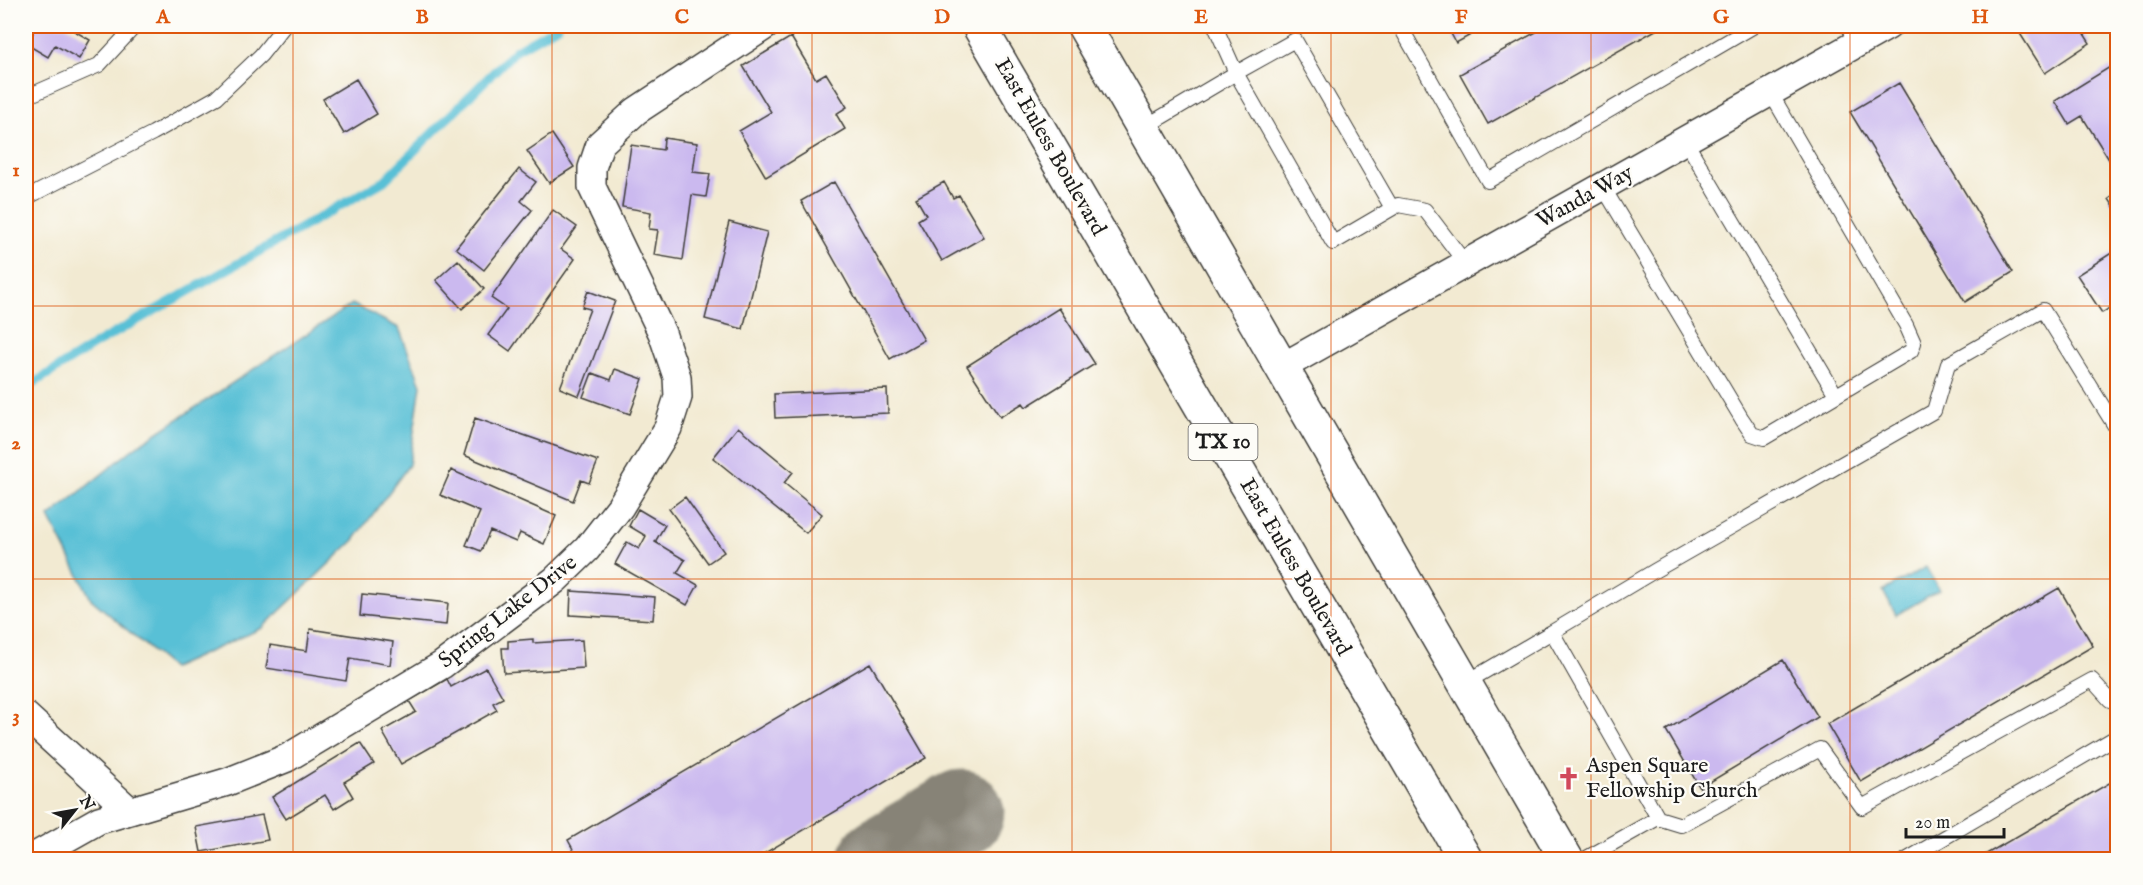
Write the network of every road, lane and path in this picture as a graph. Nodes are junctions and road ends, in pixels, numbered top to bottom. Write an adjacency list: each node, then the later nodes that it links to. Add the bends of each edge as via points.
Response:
1 (135, 26): 13 (lane, via 99,65)
2 (284, 26): 17 (lane, via 217,98)
3 (765, 26): 28 (street, Spring Lake Drive, via 636,111 600,144 592,168 592,187 662,333 677,378 678,397 668,428 620,507 587,549 555,580 442,665 287,758 227,782)
4 (979, 26): 31 (main road, East Euless Boulevard / TX 10)
5 (1084, 26): 14 (main road)
6 (1215, 26): 11 (lane)
7 (1400, 26): 8 (lane, via 1488,181)
8 (1754, 26)
9 (1888, 26): 10 (street, Wanda Way)
10 (1852, 34): 12 (street, Wanda Way)
11 (1236, 73): 14 (lane); 18 (lane, via 1295,40); 18 (lane, via 1333,243)
12 (1770, 92): 15 (street, Wanda Way); 21 (lane, via 1914,342 1911,351)
13 (26, 97)
14 (1143, 128): 20 (main road)
15 (1685, 140): 16 (street, Wanda Way); 21 (lane)
16 (1603, 187): 19 (street, Wanda Way); 21 (lane, via 1752,434 1764,438)
17 (26, 198)
18 (1392, 208): 19 (lane, via 1398,205 1425,210)
19 (1466, 264): 20 (street, Wanda Way)
20 (1282, 367): 24 (main road)
21 (1836, 395)
22 (2118, 431): 23 (lane, via 2043,310 1948,364 1935,411)
23 (1552, 632): 24 (lane); 29 (lane)
24 (1465, 683): 32 (main road)
25 (2118, 696): 29 (lane, via 2110,700 2092,680 1862,807 1820,749 1681,825)
26 (26, 716): 28 (street)
27 (2118, 736): 34 (lane)
28 (130, 811): 30 (street, Spring Lake Drive, via 99,820)
29 (1658, 818): 33 (lane)
30 (28, 860)
31 (1466, 860)
32 (1567, 860)
33 (1582, 860)
34 (1906, 860)

